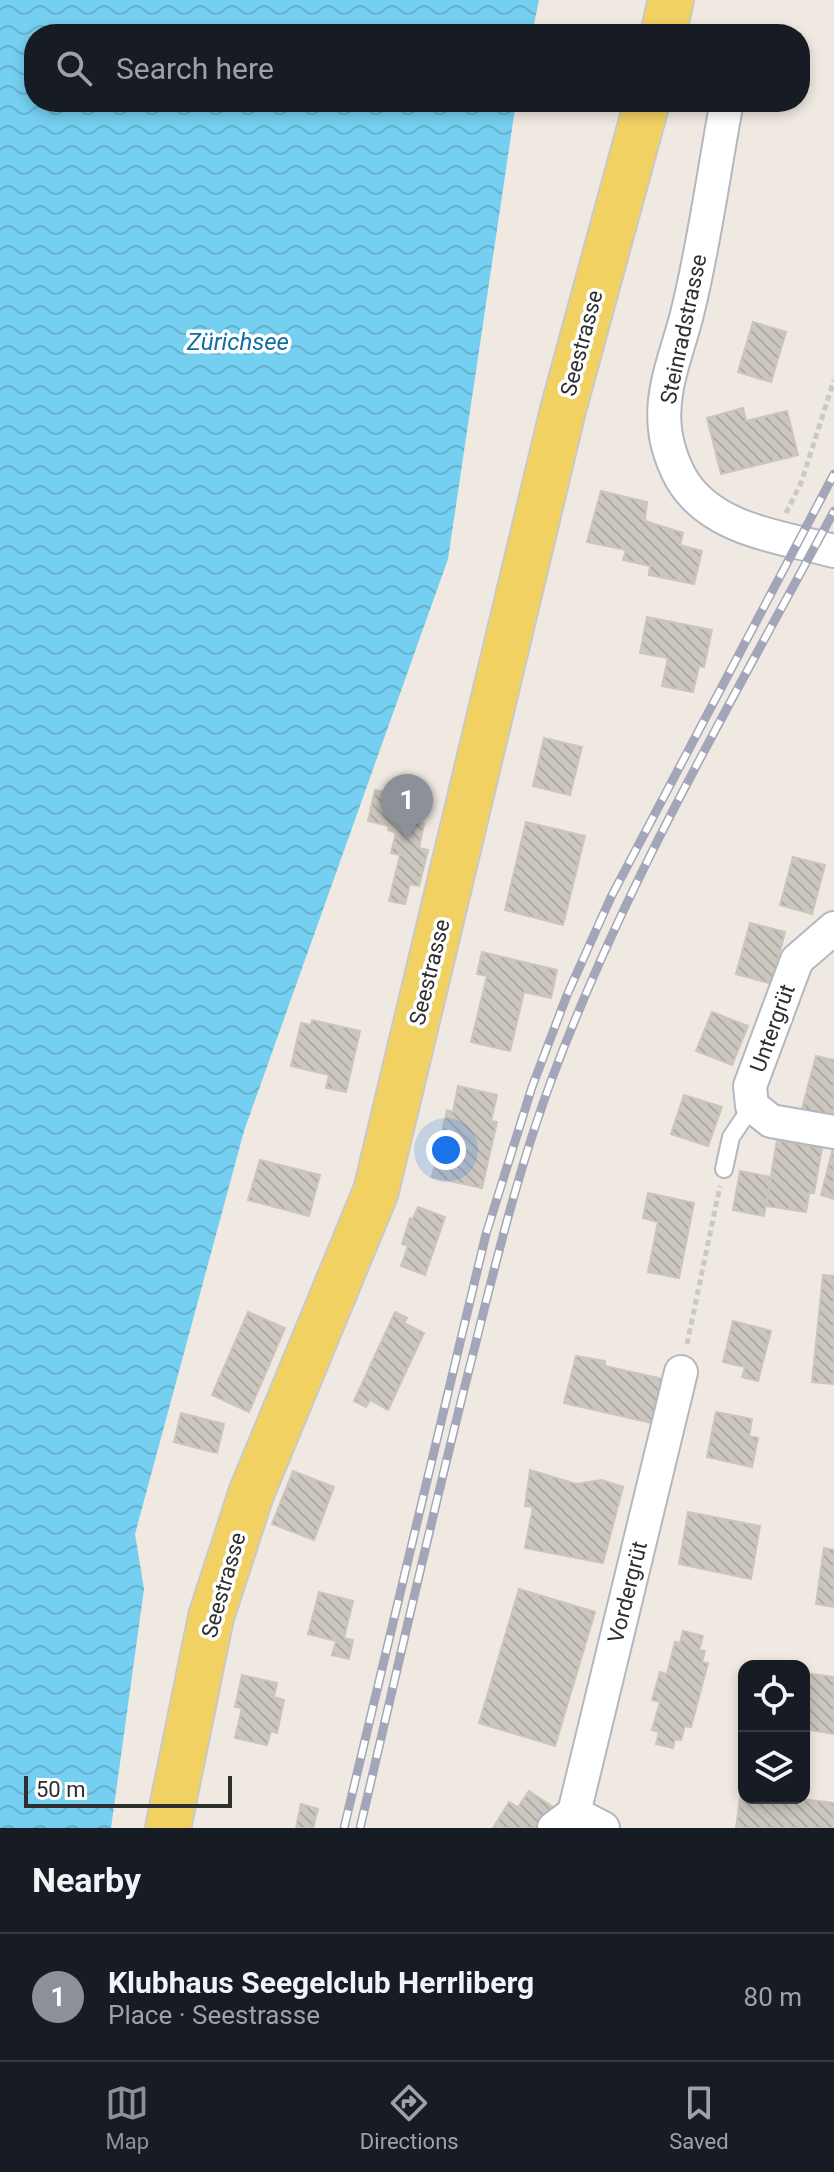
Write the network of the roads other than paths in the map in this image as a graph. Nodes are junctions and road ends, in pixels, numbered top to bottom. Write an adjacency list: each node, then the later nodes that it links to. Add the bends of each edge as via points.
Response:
1 (671, 0): 2 (main road)
2 (665, 24)
3 (644, 112): 12 (main road, Seestrasse, via 563,410 376,1191 251,1494 211,1617)
4 (725, 112): 5 (street, Steinradstrasse, via 688,308 666,392 665,430 689,490 712,511 744,527)
5 (834, 551)
6 (834, 928): 7 (street, Untergrüt, via 797,960 750,1086)
7 (752, 1106): 8 (street, via 771,1121); 9 (lane, via 731,1137)
8 (834, 1132)
9 (724, 1169)
10 (681, 1372): 11 (street, Vordergrüt)
11 (564, 1821): 13 (street)
12 (168, 1828)
13 (603, 1828)

